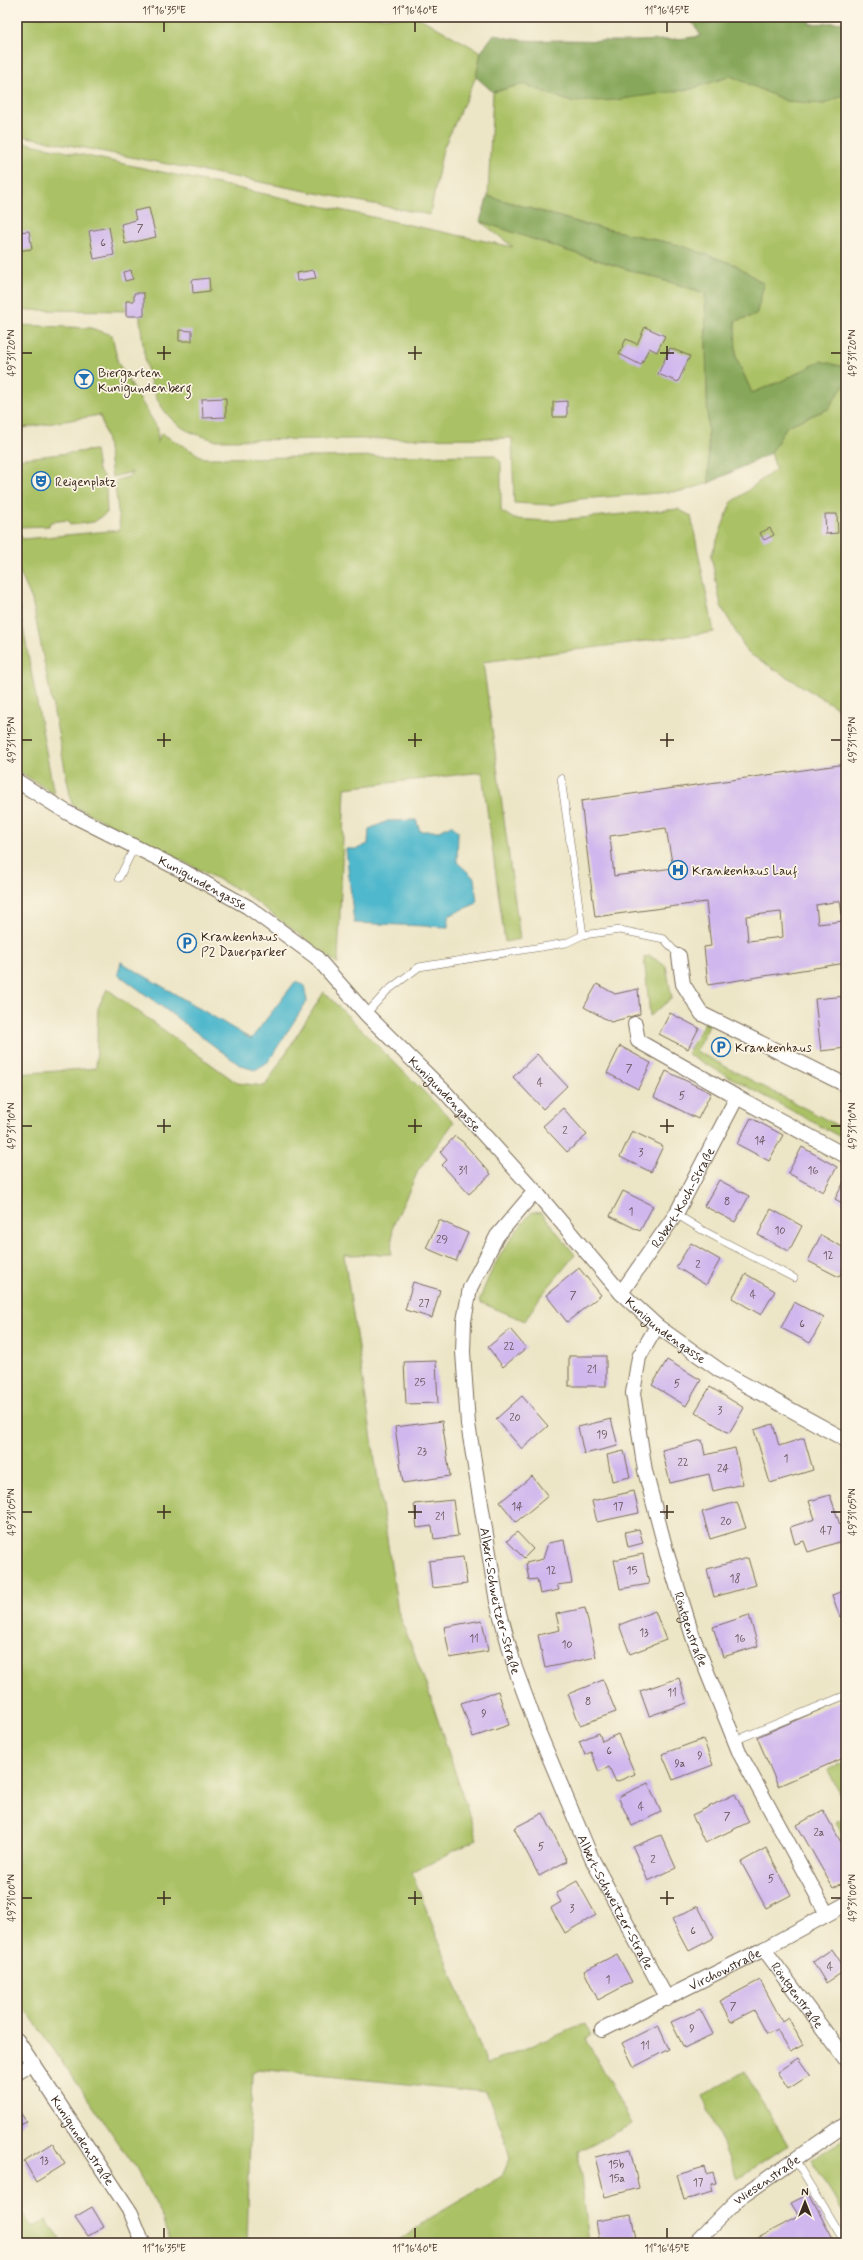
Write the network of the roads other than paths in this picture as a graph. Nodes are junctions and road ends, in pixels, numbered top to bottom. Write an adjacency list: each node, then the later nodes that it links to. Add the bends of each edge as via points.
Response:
1 (561, 778): 5 (lane)
2 (17, 781): 3 (street, Kunigundengasse, via 68,813)
3 (135, 846): 4 (lane); 7 (street, Kunigundengasse, via 248,907 316,957)
4 (119, 878)
5 (583, 935): 6 (lane, via 620,930 664,939); 7 (lane, via 566,943 419,967 387,991)
6 (679, 956): 9 (street, via 683,984 702,1014)
7 (366, 1014): 12 (street, Kunigundengasse, via 445,1092)
8 (635, 1024): 10 (street, via 638,1041)
9 (846, 1085)
10 (737, 1097): 11 (street); 13 (street, Robert-Koch-Straße)
11 (846, 1156)
12 (535, 1191): 15 (street, Kunigundengasse); 23 (street, Albert-Schweitzer-Straße, via 497,1236 470,1288 464,1321 463,1352 468,1424 498,1602 515,1668 539,1733 592,1859)
13 (676, 1214): 14 (lane); 15 (street, Robert-Koch-Straße)
14 (794, 1278)
15 (621, 1293): 16 (street, Kunigundengasse)
16 (657, 1326): 17 (street, Kunigundengasse, via 722,1372); 19 (street, Röntgenstraße, via 639,1357 633,1393 645,1471 692,1637)
17 (846, 1440)
18 (846, 1695): 19 (lane)
19 (734, 1741): 21 (street, Röntgenstraße)
20 (846, 1904): 21 (street, Virchowstraße)
21 (827, 1914): 22 (street, Virchowstraße)
22 (764, 1949): 23 (street, Virchowstraße); 26 (street, Röntgenstraße)
23 (667, 1999): 24 (street, Virchowstraße)
24 (602, 2030)
25 (17, 2040): 27 (street, Kunigundenstraße)
26 (846, 2060)
27 (33, 2063): 28 (street); 32 (street, Kunigundenstraße, via 131,2214)
28 (17, 2073)
29 (846, 2124): 30 (street, Wiesenstraße)
30 (795, 2160): 31 (street, Wiesenstraße, via 738,2199); 33 (lane)
31 (701, 2241)
32 (143, 2243)
33 (845, 2243)

